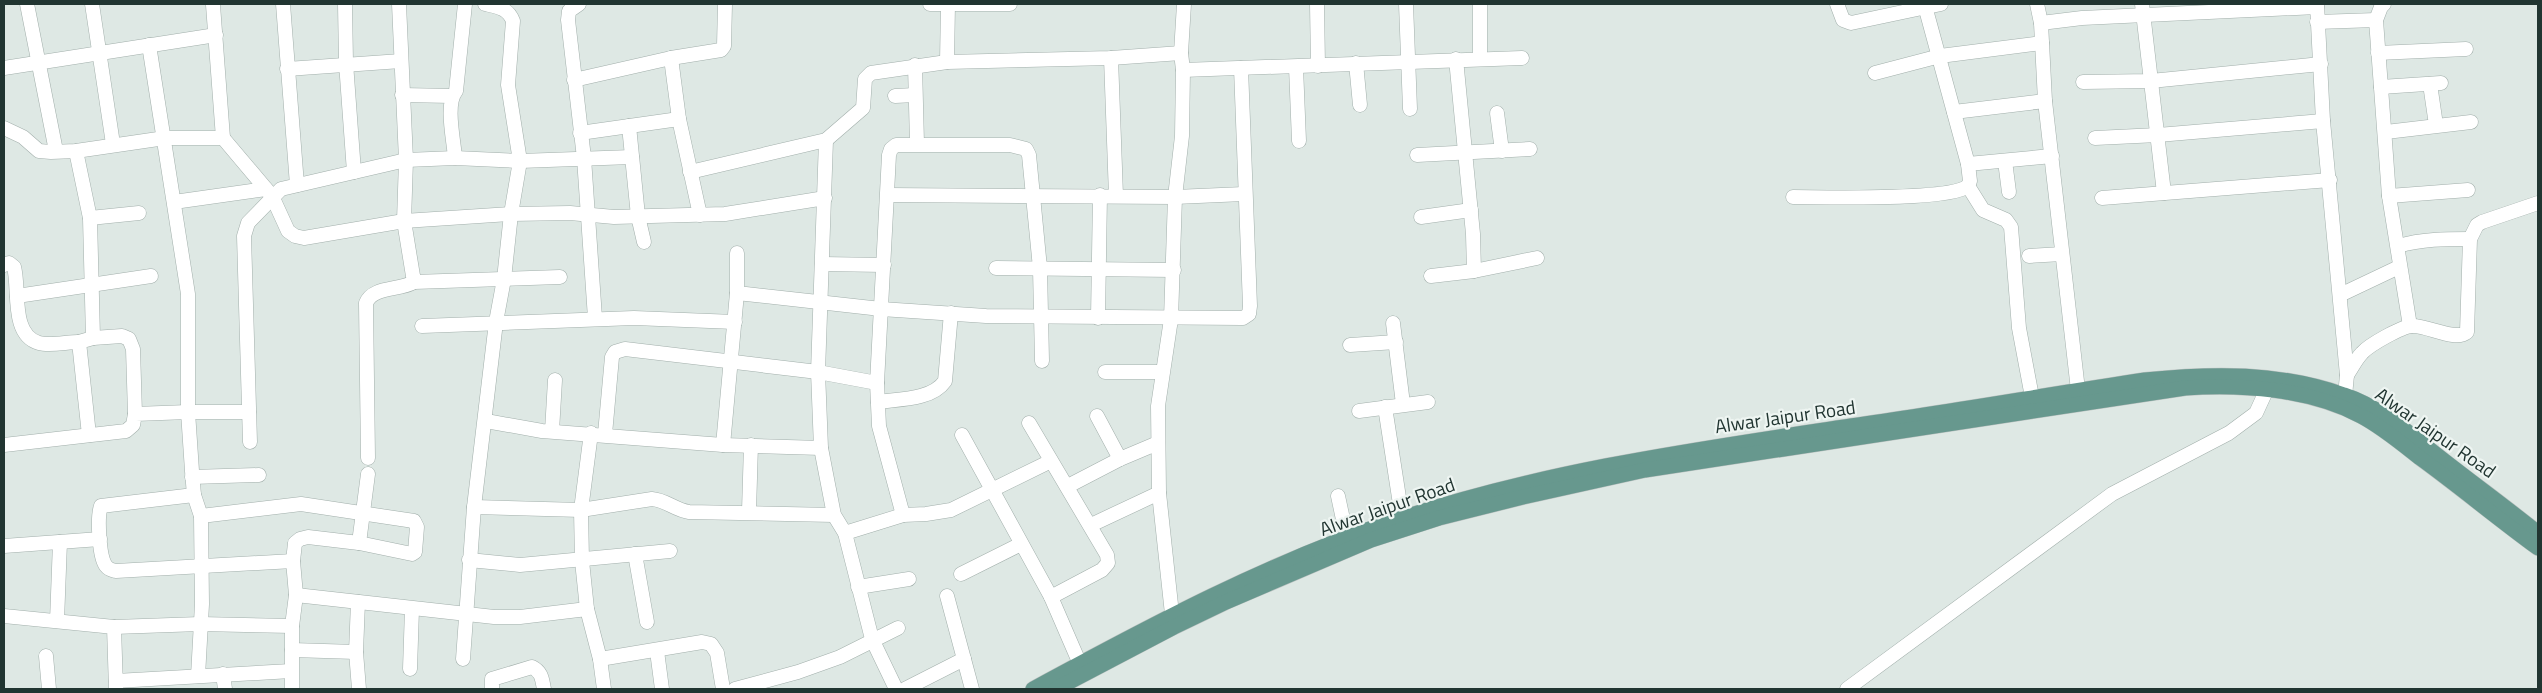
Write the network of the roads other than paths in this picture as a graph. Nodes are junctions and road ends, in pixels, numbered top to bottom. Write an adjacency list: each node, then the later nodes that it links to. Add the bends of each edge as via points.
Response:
1 (27, 4): 45 (street)
2 (92, 4): 35 (street)
3 (283, 4): 54 (street)
4 (345, 4): 46 (street)
5 (399, 4): 43 (street)
6 (465, 4): 63 (street, via 456,91)
7 (485, 4): 98 (street, via 510,12 514,21 508,85)
8 (579, 4): 57 (street, via 569,11 568,20)
9 (724, 4): 37 (street, via 724,46 721,50)
10 (930, 4): 11 (street)
11 (948, 4): 12 (street); 44 (street)
12 (1010, 4)
13 (1184, 4): 33 (street)
14 (1317, 4): 50 (street)
15 (1406, 4): 42 (street)
16 (1480, 4): 41 (street)
17 (1837, 4): 24 (street, via 1843,20 1851,23)
18 (1941, 4): 22 (street)
19 (2037, 4): 28 (street)
20 (2384, 4): 26 (street)
21 (214, 5): 29 (street)
22 (1926, 6): 24 (street); 36 (street)
23 (2317, 6): 25 (street); 27 (street)
24 (1902, 8)
25 (2143, 10): 28 (street); 58 (street)
26 (2376, 20): 27 (street); 34 (street)
27 (2317, 22): 48 (street)
28 (2041, 23): 30 (street)
29 (216, 36): 31 (street); 80 (street)
30 (2042, 43): 36 (street); 65 (street)
31 (149, 45): 35 (street); 79 (street)
32 (2466, 50): 34 (street)
33 (1181, 53): 38 (street); 55 (street)
34 (2378, 53): 60 (street)
35 (101, 54): 45 (street); 84 (street)
36 (1940, 56): 56 (street); 68 (street)
37 (671, 58): 57 (street); 70 (street)
38 (1111, 58): 44 (street); 113 (street)
39 (1522, 58): 41 (street)
40 (1456, 59): 41 (street); 42 (street); 90 (street)
41 (1480, 59)
42 (1408, 60): 47 (street); 67 (street)
43 (401, 61): 46 (street); 61 (street)
44 (947, 62): 49 (street)
45 (39, 63): 52 (street); 89 (street)
46 (346, 63): 54 (street); 100 (street)
47 (1356, 64): 50 (street); 66 (street)
48 (2321, 64): 58 (street); 71 (street)
49 (916, 65): 62 (street); 82 (street, via 867,75 863,108)
50 (1318, 66): 51 (street)
51 (1296, 67): 53 (street); 83 (street)
52 (4, 68)
53 (1241, 68): 55 (street); 109 (street)
54 (287, 69): 103 (street)
55 (1183, 70): 115 (street, via 1182,136)
56 (1875, 73)
57 (574, 80): 77 (street)
58 (2151, 81): 59 (street); 78 (street)
59 (2083, 82)
60 (2381, 87): 74 (street, via 2436,83); 76 (street)
61 (402, 95): 63 (street); 96 (street)
62 (915, 95): 64 (street); 85 (street)
63 (452, 96): 94 (street, via 450,109)
64 (895, 96)
65 (2046, 100): 68 (street); 92 (street)
66 (1360, 105)
67 (1410, 109)
68 (1954, 112): 99 (street)
69 (1497, 113): 88 (street)
70 (679, 119): 73 (street); 101 (street)
71 (2323, 121): 78 (street); 102 (street)
72 (2471, 122): 74 (street)
73 (629, 126): 77 (street); 93 (street)
74 (2436, 126): 76 (street)
75 (4, 128): 89 (street, via 39,151)
76 (2386, 132): 114 (street)
77 (580, 133): 95 (street)
78 (2158, 135): 81 (street); 108 (street)
79 (165, 138): 80 (street); 84 (street); 119 (street)
80 (224, 138): 106 (street)
81 (2096, 138)
82 (826, 140): 101 (street); 117 (street)
83 (1299, 141)
84 (112, 144): 87 (street)
85 (917, 144): 110 (street, via 896,145 891,149); 112 (street, via 1026,148)
86 (1530, 149): 88 (street)
87 (76, 151): 89 (street); 128 (street)
88 (1502, 151): 90 (street)
89 (56, 152)
90 (1465, 153): 91 (street); 121 (street)
91 (1417, 155)
92 (2052, 156): 97 (street); 134 (street)
93 (632, 157): 95 (street); 126 (street)
94 (455, 158): 96 (street); 98 (street)
95 (584, 158): 98 (street); 124 (street)
96 (406, 160): 100 (street); 129 (street)
97 (2005, 161): 99 (street); 107 (street)
98 (520, 162): 123 (street)
99 (1968, 164): 104 (street)
100 (354, 172): 103 (street)
101 (690, 172): 125 (street)
102 (2330, 180): 108 (street); 153 (street)
103 (297, 185): 106 (street)
104 (1968, 186): 116 (street, via 1954,192 1912,195); 181 (street, via 1983,210 2006,220 2010,228 2019,328)
105 (2468, 190): 114 (street)
106 (269, 192): 119 (street); 129 (street, via 288,231 294,236 304,238); 190 (street, via 248,223 244,236)
107 (2009, 192)
108 (2164, 193): 118 (street)
109 (1244, 194): 115 (street); 161 (street, via 1249,314 1243,318)
110 (888, 195): 112 (street); 139 (street)
111 (1100, 195): 112 (street); 113 (street); 143 (street)
112 (1033, 196): 142 (street)
113 (1116, 196): 115 (street)
114 (2389, 196): 132 (street)
115 (1175, 197): 144 (street)
116 (1793, 197)
117 (825, 198): 125 (street, via 756,211); 138 (street)
118 (2102, 198)
119 (174, 202): 189 (street, via 188,294)
120 (2538, 203): 130 (street, via 2482,222)
121 (1471, 210): 127 (street); 145 (street)
122 (139, 212): 128 (street)
123 (511, 214): 124 (street); 129 (street); 149 (street)
124 (588, 214): 126 (street); 159 (street)
125 (700, 215): 126 (street)
126 (638, 216): 131 (street)
127 (1422, 217)
128 (90, 218): 151 (street)
129 (404, 221): 150 (street)
130 (2470, 239): 132 (street, via 2439,239); 166 (street, via 2467,332 2456,337 2432,328)
131 (644, 242)
132 (2398, 246): 140 (street)
133 (737, 253): 152 (street)
134 (2062, 254): 135 (street); 180 (street)
135 (2029, 256)
136 (1537, 258): 145 (street)
137 (4, 264): 154 (street, via 14,267)
138 (822, 264): 139 (street); 155 (street)
139 (884, 266): 156 (street)
140 (2400, 267): 153 (street); 166 (street)
141 (996, 268): 142 (street)
142 (1040, 268): 143 (street); 158 (street)
143 (1098, 269): 144 (street); 160 (street)
144 (1174, 270): 161 (street)
145 (1474, 271): 147 (street)
146 (151, 276): 151 (street)
147 (1431, 276)
148 (560, 277): 149 (street)
149 (504, 279): 150 (street); 162 (street)
150 (414, 282): 205 (street, via 376,292 366,303)
151 (92, 286): 154 (street); 167 (street)
152 (737, 293): 155 (street); 163 (street)
153 (2340, 295): 176 (street)
154 (17, 296): 168 (street, via 20,321 32,339 39,343)
155 (819, 302): 156 (street); 173 (street)
156 (881, 309): 157 (street); 178 (street)
157 (951, 313): 158 (street); 183 (street, via 945,381 941,386 922,395)
158 (1040, 316): 160 (street); 171 (street)
159 (595, 318): 162 (street); 163 (street)
160 (1098, 318): 161 (street)
161 (1171, 319): 175 (street)
162 (496, 322): 165 (street); 193 (street)
163 (734, 322): 172 (street)
164 (1394, 323): 169 (street)
165 (422, 326)
166 (2410, 326): 176 (street, via 2362,352)
167 (93, 338): 168 (street); 191 (street, via 122,336 129,339 133,357)
168 (79, 342): 197 (street)
169 (1396, 342): 170 (street); 186 (street)
170 (1350, 345)
171 (1042, 360)
172 (729, 361): 173 (street); 196 (street, via 625,349 616,352 612,357); 202 (street)
173 (818, 372): 178 (street); 204 (street)
174 (1105, 372): 175 (street)
175 (1162, 372): 200 (street)
176 (2347, 375): 185 (street)
177 (555, 380): 195 (street)
178 (877, 383): 183 (street)
179 (2267, 389): 182 (main road, Alwar Jaipur Road, via 2239,386 2185,388); 185 (main road, Alwar Jaipur Road); 287 (street, via 2256,414 2229,433 2112,494)
180 (2078, 390): 182 (main road, Alwar Jaipur Road); 185 (main road, Alwar Jaipur Road, via 2146,380 2250,375 2286,381)
181 (2032, 398): 182 (main road, Alwar Jaipur Road); 223 (main road, Alwar Jaipur Road, via 1605,466)
182 (2050, 401): 286 (main road, Alwar Jaipur Road, via 1645,470 1439,518 1371,540 1226,602)
183 (878, 402): 221 (street, via 878,426)
184 (1428, 402): 186 (street)
185 (2344, 402): 226 (main road, Alwar Jaipur Road, via 2377,411); 233 (main road, Alwar Jaipur Road)
186 (1402, 404): 187 (street)
187 (1385, 407): 188 (street); 223 (street)
188 (1359, 411)
189 (188, 412): 190 (street); 191 (street); 210 (street)
190 (249, 412): 199 (street)
191 (135, 414): 197 (street, via 133,426 126,431)
192 (1097, 416): 206 (street)
193 (486, 421): 195 (street); 216 (street)
194 (1029, 423): 207 (street)
195 (552, 431): 196 (street)
196 (598, 434): 202 (street); 217 (street)
197 (89, 435): 201 (street)
198 (962, 435): 212 (street)
199 (250, 442)
200 (1158, 443): 206 (street); 213 (street)
201 (4, 445)
202 (723, 445): 203 (street)
203 (751, 445): 204 (street); 219 (street)
204 (821, 448): 220 (street)
205 (368, 458)
206 (1120, 459): 211 (street)
207 (1051, 461): 211 (street); 212 (street)
208 (368, 474): 218 (street)
209 (259, 475): 210 (street)
210 (192, 477): 214 (street)
211 (1068, 486): 224 (street)
212 (991, 490): 221 (street, via 951,510); 231 (street)
213 (1159, 493): 224 (street); 249 (street)
214 (194, 495): 222 (street); 228 (street, via 101,506 98,512)
215 (1338, 496): 227 (street)
216 (474, 507): 217 (street); 237 (street)
217 (581, 510): 219 (street, via 652,499 679,510); 238 (street)
218 (362, 512): 222 (street, via 301,504); 230 (street); 230 (street, via 414,521 417,527 415,552)
219 (749, 512): 220 (street)
220 (834, 515): 225 (street)
221 (903, 515): 225 (street)
222 (201, 516): 239 (street)
223 (1402, 517): 227 (main road, Alwar Jaipur Road)
224 (1091, 525): 245 (street, via 1108,554 1108,564)
225 (845, 533): 242 (street)
226 (2538, 533)
227 (1347, 538): 249 (main road, Alwar Jaipur Road)
228 (100, 539): 229 (street); 239 (street, via 104,564 108,569)
229 (60, 542): 232 (street); 252 (street)
230 (359, 543): 236 (street, via 308,537 300,539 295,543)
231 (1021, 544): 240 (street); 245 (street)
232 (4, 546)
233 (2538, 548)
234 (670, 551): 235 (street)
235 (635, 554): 238 (street); 253 (street)
236 (293, 560): 239 (street); 243 (street)
237 (469, 560): 238 (street, via 520,565); 250 (street)
238 (582, 561): 247 (street)
239 (201, 565): 254 (street)
240 (961, 574)
241 (909, 579): 242 (street)
242 (858, 587): 258 (street)
243 (296, 595): 246 (street); 255 (street)
244 (948, 596): 264 (street)
245 (1051, 597): 266 (street)
246 (358, 602): 248 (street); 261 (street)
247 (587, 609): 250 (street, via 520,617); 263 (street)
248 (412, 610): 250 (street); 267 (street)
249 (1172, 614): 266 (main road, Alwar Jaipur Road)
250 (468, 615): 265 (street)
251 (4, 616): 252 (street)
252 (57, 621): 256 (street)
253 (646, 622)
254 (200, 624): 255 (street); 256 (street); 270 (street)
255 (292, 626): 259 (street)
256 (114, 627): 271 (street)
257 (898, 628): 258 (street)
258 (872, 639): 281 (street, via 798,672); 282 (street)
259 (292, 650): 261 (street); 268 (street)
260 (657, 651): 263 (street); 279 (street); 280 (street, via 702,642 711,644 717,653)
261 (356, 652): 275 (street)
262 (46, 656): 272 (street)
263 (600, 659): 278 (street)
264 (964, 659): 283 (street); 284 (street)
265 (463, 660)
266 (1080, 664): 285 (main road, Alwar Jaipur Road)
267 (410, 669)
268 (291, 670): 269 (street); 274 (street)
269 (223, 674): 270 (street); 273 (street)
270 (198, 676): 271 (street)
271 (116, 685)
272 (49, 689)
273 (225, 689)
274 (292, 689)
275 (360, 689)
276 (492, 689): 277 (street, via 492,679 532,667 542,677)
277 (544, 689)
278 (604, 689)
279 (662, 689)
280 (723, 689)
281 (735, 689)
282 (896, 689)
283 (905, 689)
284 (972, 689)
285 (1034, 689)
286 (1056, 689)
287 (1847, 689)

